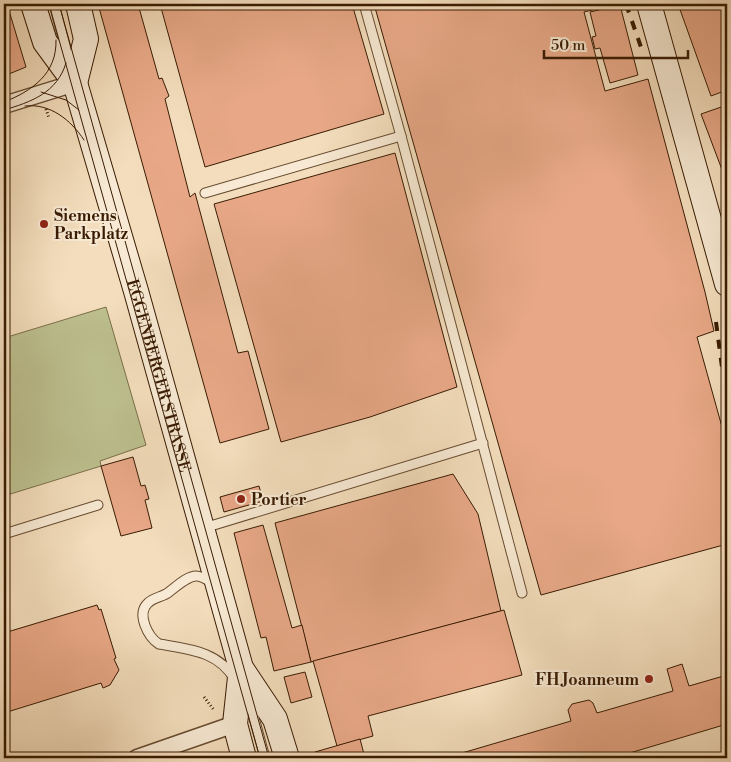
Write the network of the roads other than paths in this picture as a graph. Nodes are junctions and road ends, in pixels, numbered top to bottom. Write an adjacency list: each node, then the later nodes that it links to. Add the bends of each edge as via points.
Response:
1 (32, 4): 6 (main road, EGGENBERGER STRASSE, via 45,42)
2 (54, 4): 6 (lane)
3 (78, 4): 6 (main road, via 86,39)
4 (364, 4): 8 (lane)
5 (649, 4): 10 (main road)
6 (75, 83): 7 (street); 13 (main road, EGGENBERGER STRASSE)
7 (4, 106)
8 (401, 136): 9 (lane); 11 (lane)
9 (205, 193)
10 (727, 284)
11 (483, 443): 13 (lane); 16 (lane)
12 (98, 505): 14 (lane)
13 (202, 528): 15 (main road, EGGENBERGER STRASSE)
14 (4, 534)
15 (218, 587): 17 (main road, EGGENBERGER STRASSE); 17 (lane, via 202,577 192,577 147,604 144,622 158,644 209,655)
16 (522, 593)
17 (239, 676): 18 (main road, EGGENBERGER STRASSE); 21 (lane); 22 (main road, EGGENBERGER STRASSE, via 275,719)
18 (225, 719): 19 (street); 20 (main road, EGGENBERGER STRASSE)
19 (137, 758)
20 (244, 758)
21 (264, 758)
22 (287, 758)

